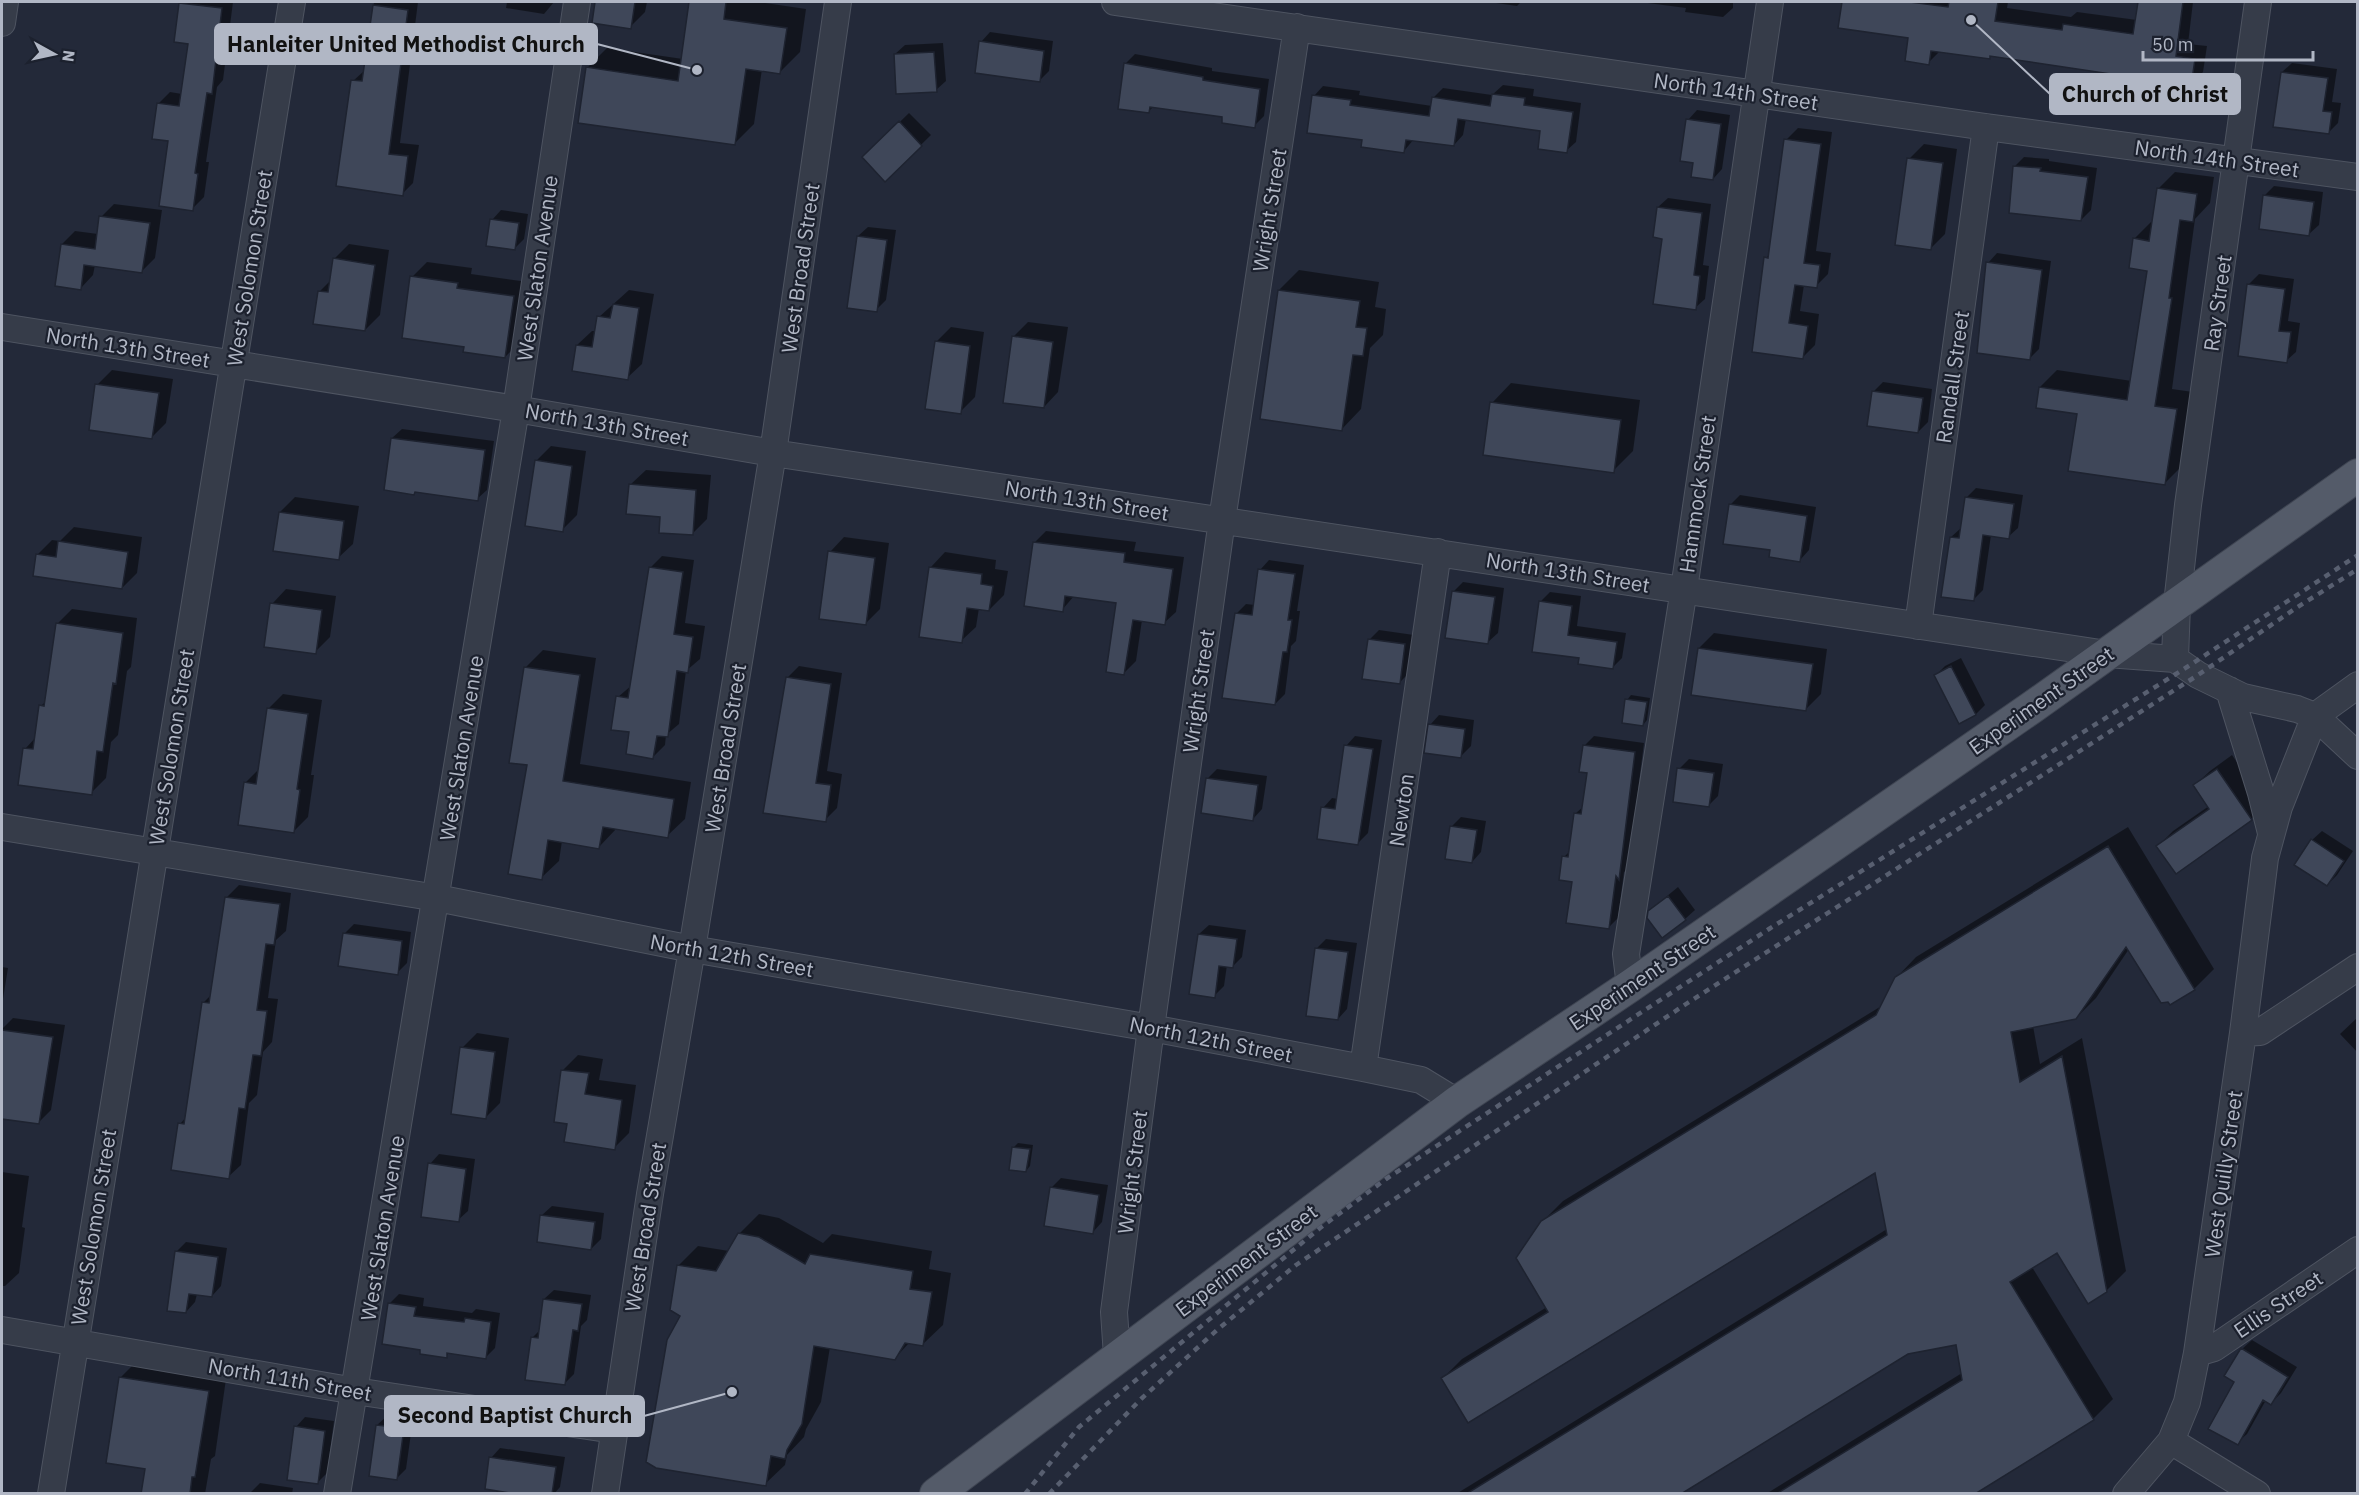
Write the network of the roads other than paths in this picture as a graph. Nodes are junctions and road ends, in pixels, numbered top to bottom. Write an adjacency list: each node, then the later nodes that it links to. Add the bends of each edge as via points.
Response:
1 (5, 2): 8 (street)
2 (292, 2): 15 (street, West Solomon Street)
3 (577, 2): 16 (street, West Slaton Avenue)
4 (838, 2): 17 (street, West Broad Street)
5 (1115, 2): 9 (street, North 14th Street)
6 (1770, 2): 10 (street, Hammock Street)
7 (2258, 2): 12 (street, Ray Street)
8 (2, 23)
9 (1297, 27): 10 (street, North 14th Street); 19 (street, Wright Street)
10 (1756, 94): 11 (street, North 14th Street); 21 (street, Hammock Street)
11 (1986, 127): 12 (street, North 14th Street); 23 (street, Randall Street)
12 (2238, 160): 13 (street, North 14th Street); 22 (street, Ray Street)
13 (2358, 177)
14 (2, 327): 15 (street, North 13th Street)
15 (233, 364): 16 (street, North 13th Street); 32 (street, West Solomon Street)
16 (516, 408): 17 (street, North 13th Street); 33 (street, West Slaton Avenue)
17 (773, 453): 19 (street, North 13th Street); 34 (street, West Broad Street)
18 (2358, 475): 22 (main road, Experiment Street)
19 (1222, 520): 20 (street, North 13th Street); 37 (street, Wright Street)
20 (1438, 552): 21 (street, North 13th Street); 39 (street, Newton)
21 (1684, 590): 23 (street, North 13th Street); 36 (street, Hammock Street, via 1626,954)
22 (2177, 604): 24 (main road, Experiment Street); 25 (street)
23 (1918, 626): 24 (street, North 13th Street)
24 (2106, 654): 25 (street, North 13th Street); 36 (main road, Experiment Street)
25 (2175, 658): 27 (street)
26 (2358, 685): 28 (street)
27 (2229, 690): 28 (street); 31 (street, West Quilly Street)
28 (2315, 716): 29 (street); 31 (street, West Quilly Street, via 2279,807)
29 (2358, 756)
30 (2, 826): 32 (street, North 12th Street)
31 (2272, 836): 38 (street, West Quilly Street, via 2265,858)
32 (154, 853): 33 (street, North 12th Street); 43 (street, West Solomon Street)
33 (437, 898): 34 (street, North 12th Street); 46 (street, West Slaton Avenue)
34 (692, 949): 37 (street, North 12th Street); 47 (street, West Broad Street)
35 (2358, 967): 38 (street, via 2260,1032)
36 (1630, 986): 40 (main road, Experiment Street)
37 (1151, 1028): 39 (street, North 12th Street); 45 (street, Wright Street, via 1114,1312)
38 (2243, 1033): 44 (street, West Quilly Street)
39 (1363, 1068): 40 (street, North 12th Street, via 1421,1080)
40 (1457, 1102): 45 (main road, Experiment Street)
41 (2358, 1250): 44 (street, Ellis Street, via 2214,1348)
42 (2, 1330): 43 (street, North 11th Street)
43 (74, 1342): 46 (street, North 11th Street); 49 (street, West Solomon Street)
44 (2197, 1353): 48 (street, West Quilly Street, via 2187,1402)
45 (1117, 1356): 52 (main road, Experiment Street)
46 (355, 1391): 47 (street, North 11th Street); 50 (street, West Slaton Avenue)
47 (614, 1430): 51 (street, West Broad Street)
48 (2171, 1441): 53 (street, West Quilly Street); 54 (street)
49 (51, 1494)
50 (337, 1494)
51 (604, 1494)
52 (936, 1494)
53 (2126, 1494)
54 (2257, 1494)

